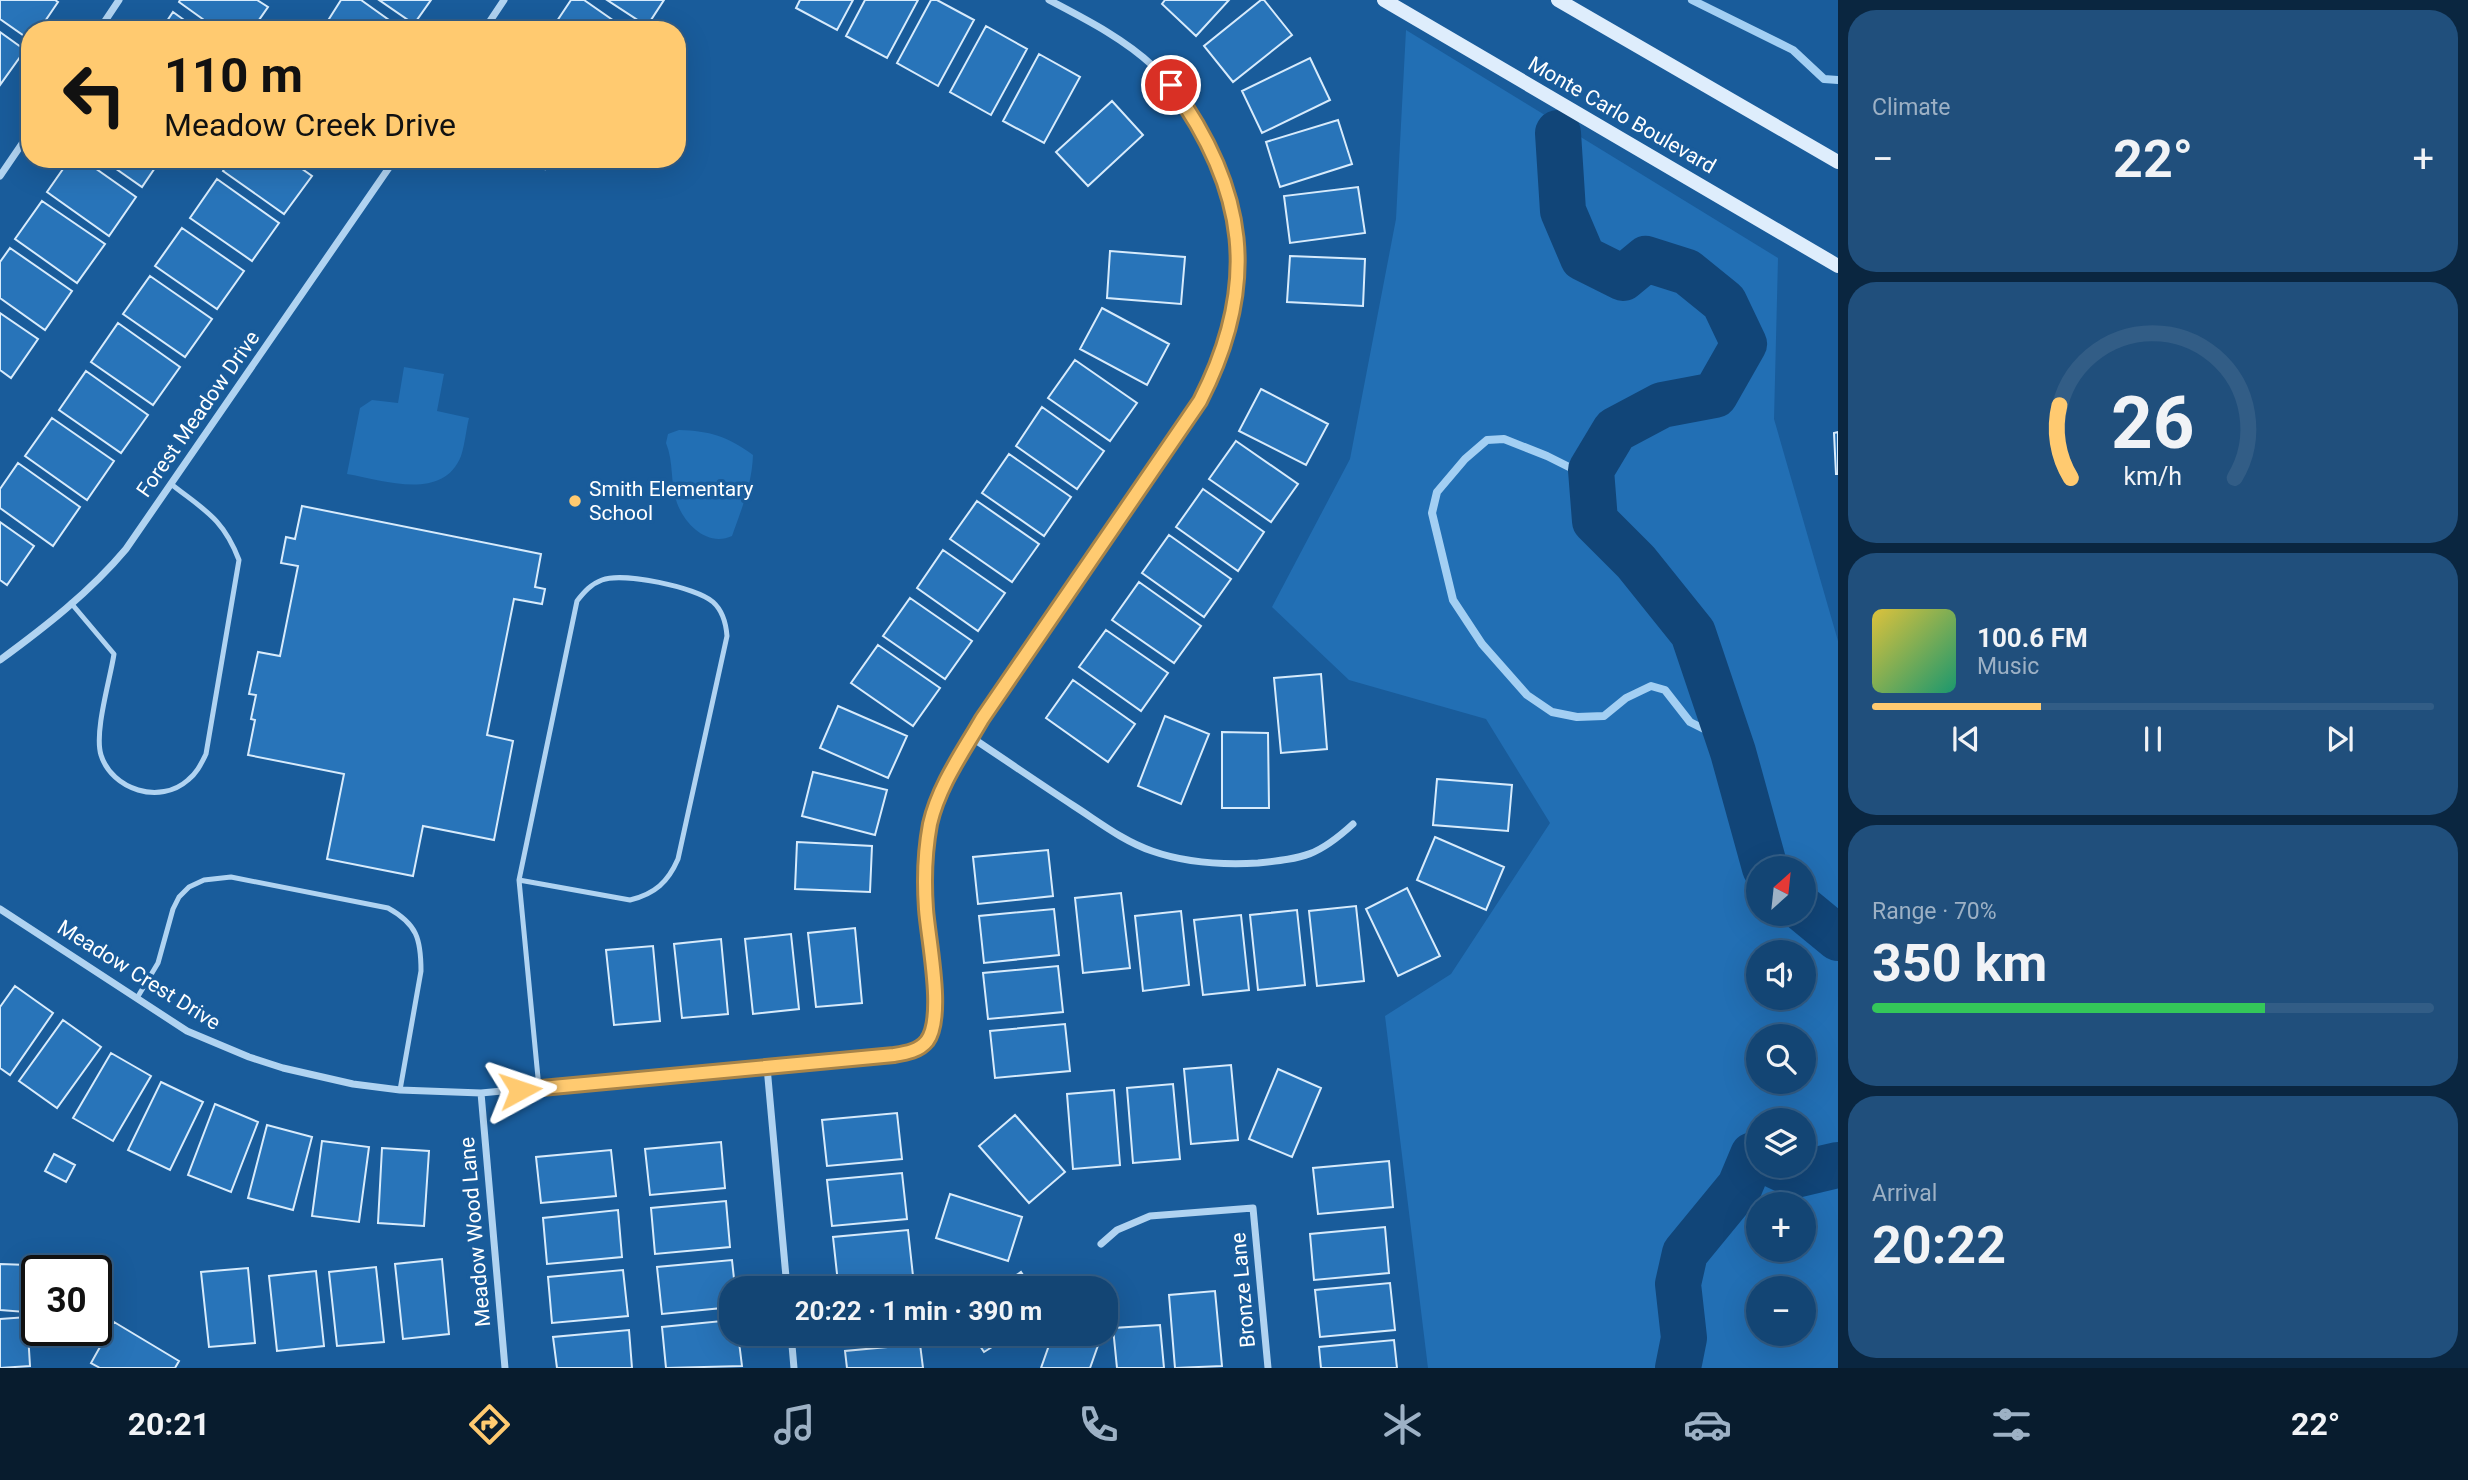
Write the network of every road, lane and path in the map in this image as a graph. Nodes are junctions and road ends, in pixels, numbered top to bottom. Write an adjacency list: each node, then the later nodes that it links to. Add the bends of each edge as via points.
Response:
1 (119, 0): 6 (street)
2 (504, 0): 7 (street)
3 (1049, 0): 16 (street, via 1131,48 1187,107 1213,153 1230,199 1238,241 1238,281 1217,367 1200,401)
4 (1384, 0): 12 (main road, Monte Carlo Boulevard)
5 (1558, 0): 9 (main road)
6 (105, 21)
7 (490, 21)
8 (21, 145): 11 (street)
9 (1838, 162)
10 (389, 168): 13 (street, Forest Meadow Drive)
11 (0, 176)
12 (1838, 266)
13 (170, 484): 14 (street, Forest Meadow Drive, via 105,575); 14 (lane, via 220,522 239,560 205,754 186,782 163,792 137,791 109,772 98,740 114,654)
14 (71, 603): 15 (street, Forest Meadow Drive)
15 (0, 660)
16 (971, 737): 17 (street, via 1115,833 1174,857 1219,864 1297,859 1331,844); 21 (street, Meadow Crest Drive, via 937,802 927,844 926,911 936,1013 928,1041 916,1050 894,1055)
17 (1353, 824)
18 (519, 880): 18 (lane, via 577,601 600,580 615,577 688,589 712,601 721,611 727,636 671,874 661,887 630,900); 22 (lane)
19 (0, 909): 20 (street, Meadow Crest Drive)
20 (137, 998): 23 (street, Meadow Crest Drive, via 187,1031 249,1057 318,1077); 23 (lane, via 158,963 178,897 204,880 231,877 388,908 413,927 421,953)
21 (767, 1067): 22 (street, Meadow Crest Drive); 26 (street)
22 (539, 1088): 24 (street, Meadow Crest Drive)
23 (400, 1090): 24 (street, Meadow Crest Drive)
24 (481, 1093): 28 (street, Meadow Wood Lane)
25 (1101, 1244): 30 (street, Bronze Lane, via 1117,1230 1150,1216 1253,1208)
26 (786, 1276)
27 (792, 1346): 29 (street)
28 (505, 1368)
29 (794, 1368)
30 (1268, 1368)

